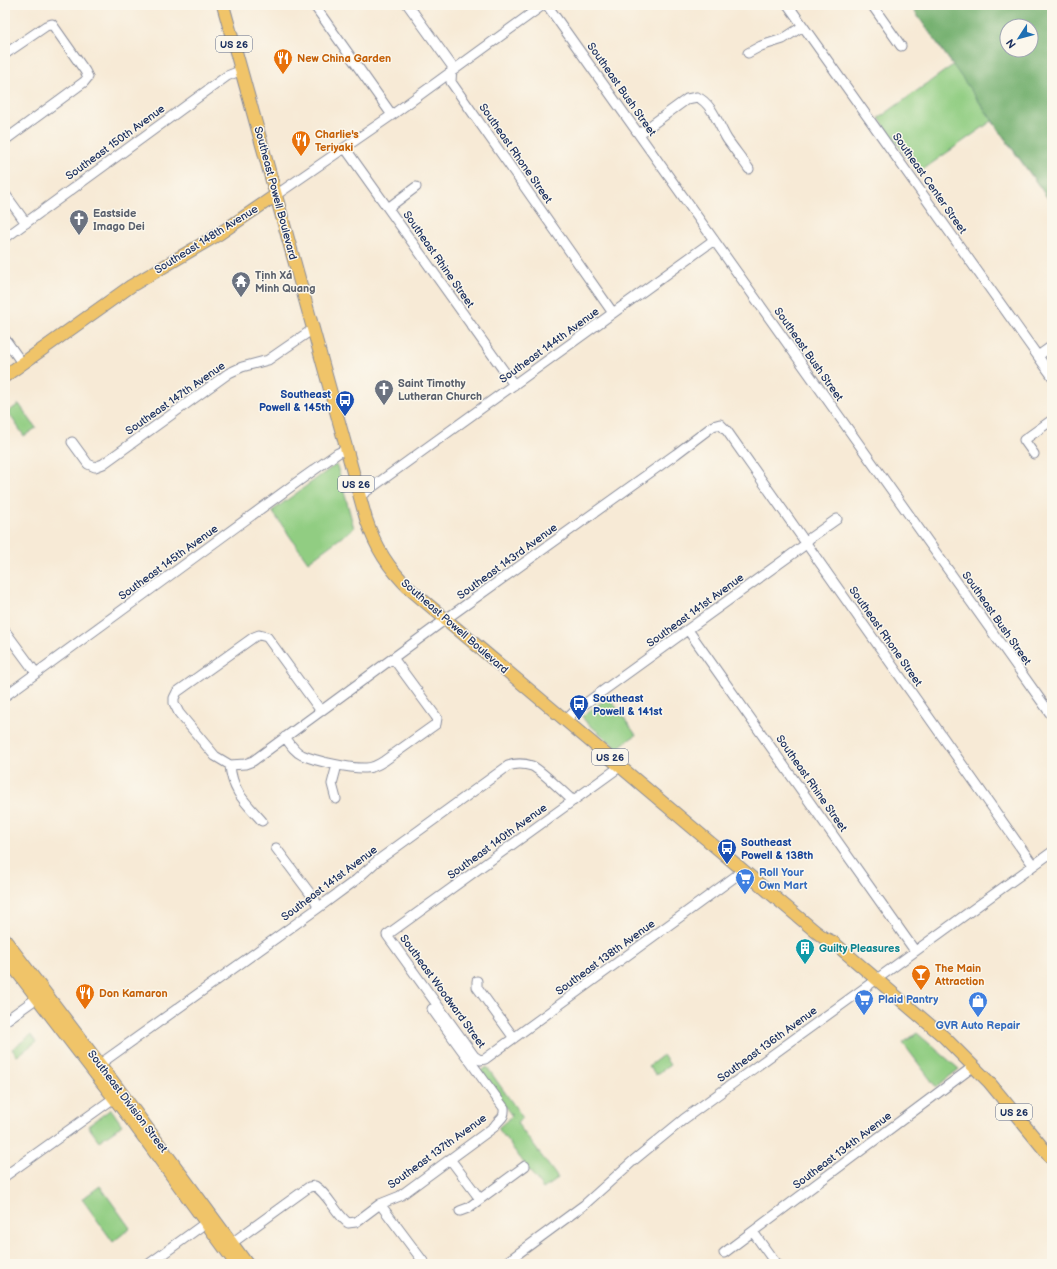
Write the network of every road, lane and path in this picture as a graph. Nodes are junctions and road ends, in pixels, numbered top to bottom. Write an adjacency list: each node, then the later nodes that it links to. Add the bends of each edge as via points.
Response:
1 (223, 5): 12 (main road, Southeast Powell Boulevard / US 26)
2 (314, 5): 14 (street)
3 (543, 5): 13 (street, Southeast 148th Avenue)
4 (547, 5): 15 (street, Southeast Bush Street)
5 (788, 5): 8 (street, Southeast Center Street)
6 (872, 5): 9 (street)
7 (413, 7): 13 (street, Southeast Rhone Street, via 452,66)
8 (803, 26): 10 (street, via 783,39); 30 (street, Southeast Center Street)
9 (901, 46)
10 (748, 53)
11 (5, 54): 16 (street, via 52,24 88,77)
12 (242, 70): 21 (main road, Southeast Powell Boulevard / US 26); 23 (street, Southeast 150th Avenue, via 227,76)
13 (452, 72): 14 (street, Southeast 148th Avenue); 26 (street, Southeast Rhone Street, via 451,82)
14 (392, 115): 17 (street, Southeast 148th Avenue)
15 (638, 134): 18 (street, via 688,99 697,97 704,102 721,125 728,140); 25 (street, Southeast Bush Street)
16 (5, 140)
17 (345, 148): 21 (street, Southeast 148th Avenue); 22 (street, Southeast Rhine Street)
18 (749, 169)
19 (416, 187): 22 (street)
20 (5, 194): 23 (street)
21 (276, 195): 27 (main road, Southeast Powell Boulevard / US 26); 31 (main road, Southeast 148th Avenue, via 223,231 131,286)
22 (388, 208): 34 (street, Southeast Rhine Street)
23 (26, 223): 24 (street, Southeast 150th Avenue)
24 (5, 238)
25 (714, 240): 26 (street, Southeast 144th Avenue); 50 (street, Southeast Bush Street)
26 (613, 313): 34 (street, Southeast 144th Avenue)
27 (313, 329): 37 (street, Southeast 147th Avenue, via 268,360 229,373 103,464 95,467 88,464); 38 (main road, Southeast Powell Boulevard / US 26)
28 (5, 339): 31 (street)
29 (1052, 346): 30 (street)
30 (1038, 356): 33 (street, Southeast Center Street)
31 (22, 363): 32 (main road, Southeast 148th Avenue)
32 (5, 376)
33 (1052, 376)
34 (514, 385): 40 (street, Southeast 144th Avenue)
35 (1052, 420): 39 (street, via 1024,440)
36 (718, 424): 42 (street, Southeast Rhone Street, via 727,431); 43 (street, Southeast 143rd Avenue)
37 (72, 442)
38 (347, 449): 40 (main road, Southeast Powell Boulevard / US 26); 47 (street, Southeast 145th Avenue, via 300,480)
39 (1034, 454)
40 (360, 496): 43 (main road, Southeast Powell Boulevard / US 26, via 371,533 388,564 406,585)
41 (837, 519): 42 (street, Southeast 141st Avenue)
42 (806, 543): 44 (street, Southeast 141st Avenue); 61 (street, Southeast Rhone Street)
43 (446, 619): 46 (street, Southeast 143rd Avenue); 51 (main road, Southeast Powell Boulevard / US 26)
44 (688, 630): 51 (street, Southeast 141st Avenue); 66 (street, Southeast Rhine Street)
45 (5, 631): 47 (street)
46 (393, 658): 49 (street, Southeast 143rd Avenue); 54 (street, via 436,718 436,724 375,766 366,768)
47 (36, 673): 48 (street, Southeast 145th Avenue)
48 (5, 696)
49 (321, 712): 52 (street, Southeast 143rd Avenue); 53 (street, via 267,637 254,637 175,695 174,702 179,713 215,756)
50 (1052, 716)
51 (566, 720): 55 (main road, Southeast Powell Boulevard / US 26)
52 (285, 737): 53 (street, Southeast 143rd Avenue, via 253,761 242,765); 54 (street, via 301,755)
53 (230, 765): 58 (street, via 231,778 236,790)
54 (337, 765): 56 (street, via 332,784)
55 (621, 766): 57 (street, Southeast 140th Avenue); 62 (main road, Southeast Powell Boulevard / US 26)
56 (336, 799)
57 (573, 801): 63 (street, Southeast 141st Avenue, via 534,767 522,763 508,766 377,861); 64 (street, Southeast 140th Avenue)
58 (262, 821)
59 (276, 848): 63 (street, via 315,900)
60 (1052, 852): 61 (street, Southeast 136th Avenue)
61 (1034, 866): 66 (street, Southeast 136th Avenue)
62 (742, 868): 69 (main road, Southeast Powell Boulevard / US 26, via 824,938 833,942); 73 (street, Southeast 138th Avenue, via 736,876)
63 (318, 908): 75 (street, Southeast 141st Avenue)
64 (387, 935): 74 (street, Southeast Woodward Street, via 474,1056)
65 (5, 940): 75 (main road, Southeast Division Street)
66 (916, 951): 69 (street, Southeast 136th Avenue)
67 (5, 956): 70 (main road, Southeast Division Street)
68 (477, 981): 73 (street, via 477,987)
69 (874, 981): 76 (main road, Southeast Powell Boulevard / US 26, via 944,1037); 95 (street, Southeast 136th Avenue, via 666,1132 576,1211)
70 (37, 998): 72 (street); 75 (main road, Southeast Division Street)
71 (432, 1009): 78 (street, Southeast Woodward Street, via 504,1108)
72 (5, 1021)
73 (514, 1038): 74 (street, Southeast 138th Avenue, via 485,1060)
74 (480, 1060)
75 (96, 1066): 77 (main road, Southeast Division Street); 79 (main road, Southeast Division Street)
76 (974, 1066): 81 (main road, Southeast Powell Boulevard / US 26); 88 (street, Southeast 134th Avenue)
77 (114, 1098): 79 (main road, via 118,1096 131,1112); 83 (street); 87 (main road, Southeast Division Street)
78 (504, 1113): 80 (street, Southeast 137th Avenue, via 494,1127)
79 (140, 1117): 87 (main road, Southeast Division Street)
80 (450, 1159): 84 (street); 85 (street, Southeast 137th Avenue, via 400,1196)
81 (1052, 1159)
82 (525, 1166): 84 (street)
83 (5, 1176)
84 (480, 1199): 86 (street)
85 (380, 1204): 89 (street, Southeast 137th Avenue, via 356,1222 348,1223 321,1189 309,1187); 94 (street)
86 (460, 1211)
87 (210, 1220): 89 (main road, Southeast Division Street); 91 (street); 92 (main road, Southeast Division Street)
88 (753, 1232): 90 (street, Southeast 134th Avenue); 96 (street)
89 (232, 1243): 93 (main road, Southeast Division Street)
90 (724, 1253)
91 (149, 1264)
92 (236, 1264)
93 (247, 1264)
94 (425, 1264)
95 (504, 1264)
96 (776, 1264)

